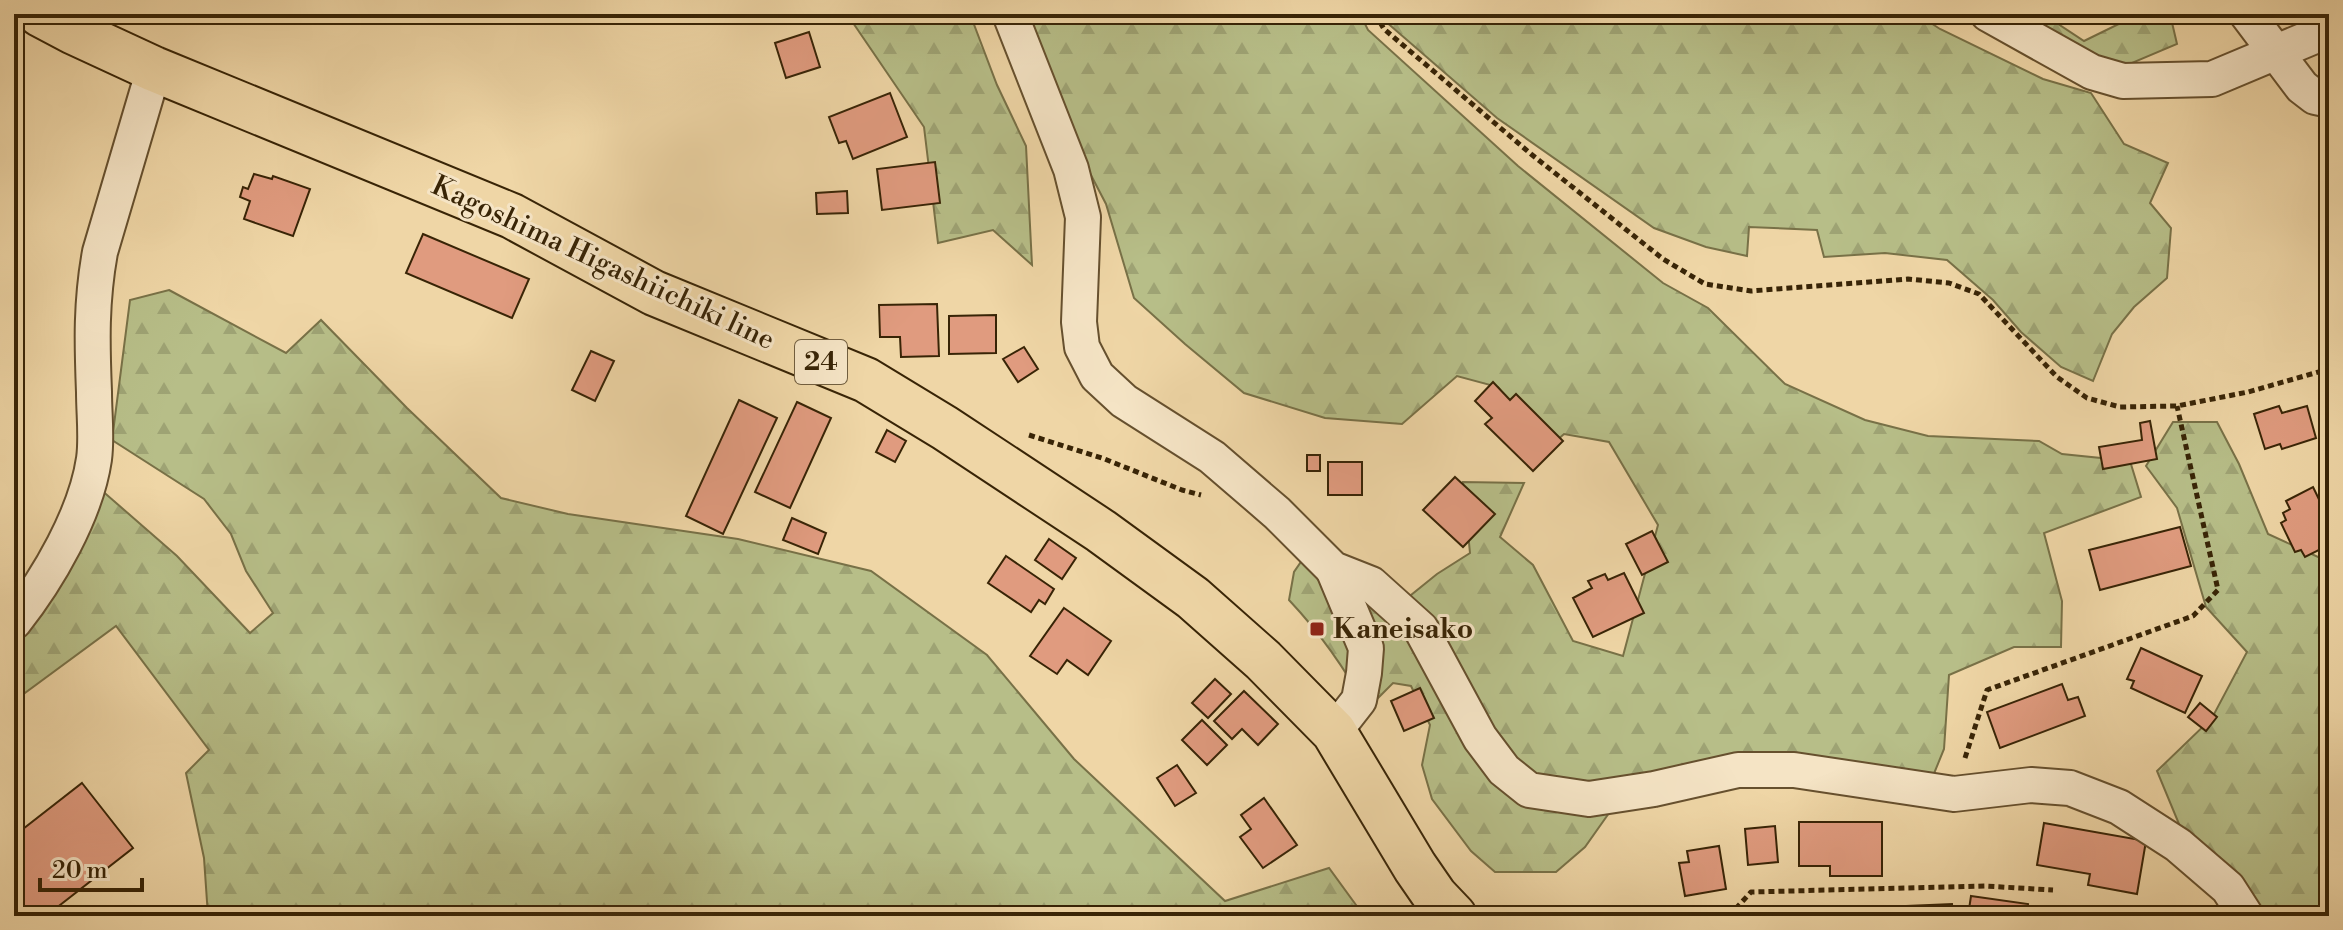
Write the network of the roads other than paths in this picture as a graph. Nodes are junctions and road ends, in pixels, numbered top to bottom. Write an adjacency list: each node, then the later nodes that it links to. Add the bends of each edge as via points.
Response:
1 (1010, 14): 9 (street, via 1071,169 1083,217 1079,322 1082,347 1097,376 1124,401 1212,457)
2 (1988, 14): 6 (street, via 2092,72 2123,81 2212,79)
3 (2247, 14): 6 (street)
4 (66, 20): 7 (main road, Kagoshima Higashiichiki line / 24)
5 (2329, 30): 6 (street)
6 (2275, 53): 8 (street, via 2302,87)
7 (154, 69): 10 (street, via 95,282 94,458 85,497 33,597); 11 (main road, Kagoshima Higashiichiki line / 24, via 512,216 654,293 866,380 1088,522 1193,598)
8 (2329, 100)
9 (1333, 569): 11 (street, via 1366,648 1359,700); 13 (street, via 1371,584 1421,629 1480,738 1504,770 1529,790 1589,799 1738,770 1794,770 1954,794 2031,785 2070,788 2119,807 2178,845 2228,888)
10 (14, 622)
11 (1334, 732): 12 (main road, Kagoshima Higashiichiki line / 24, via 1415,867)
12 (1454, 916)
13 (2246, 916)

